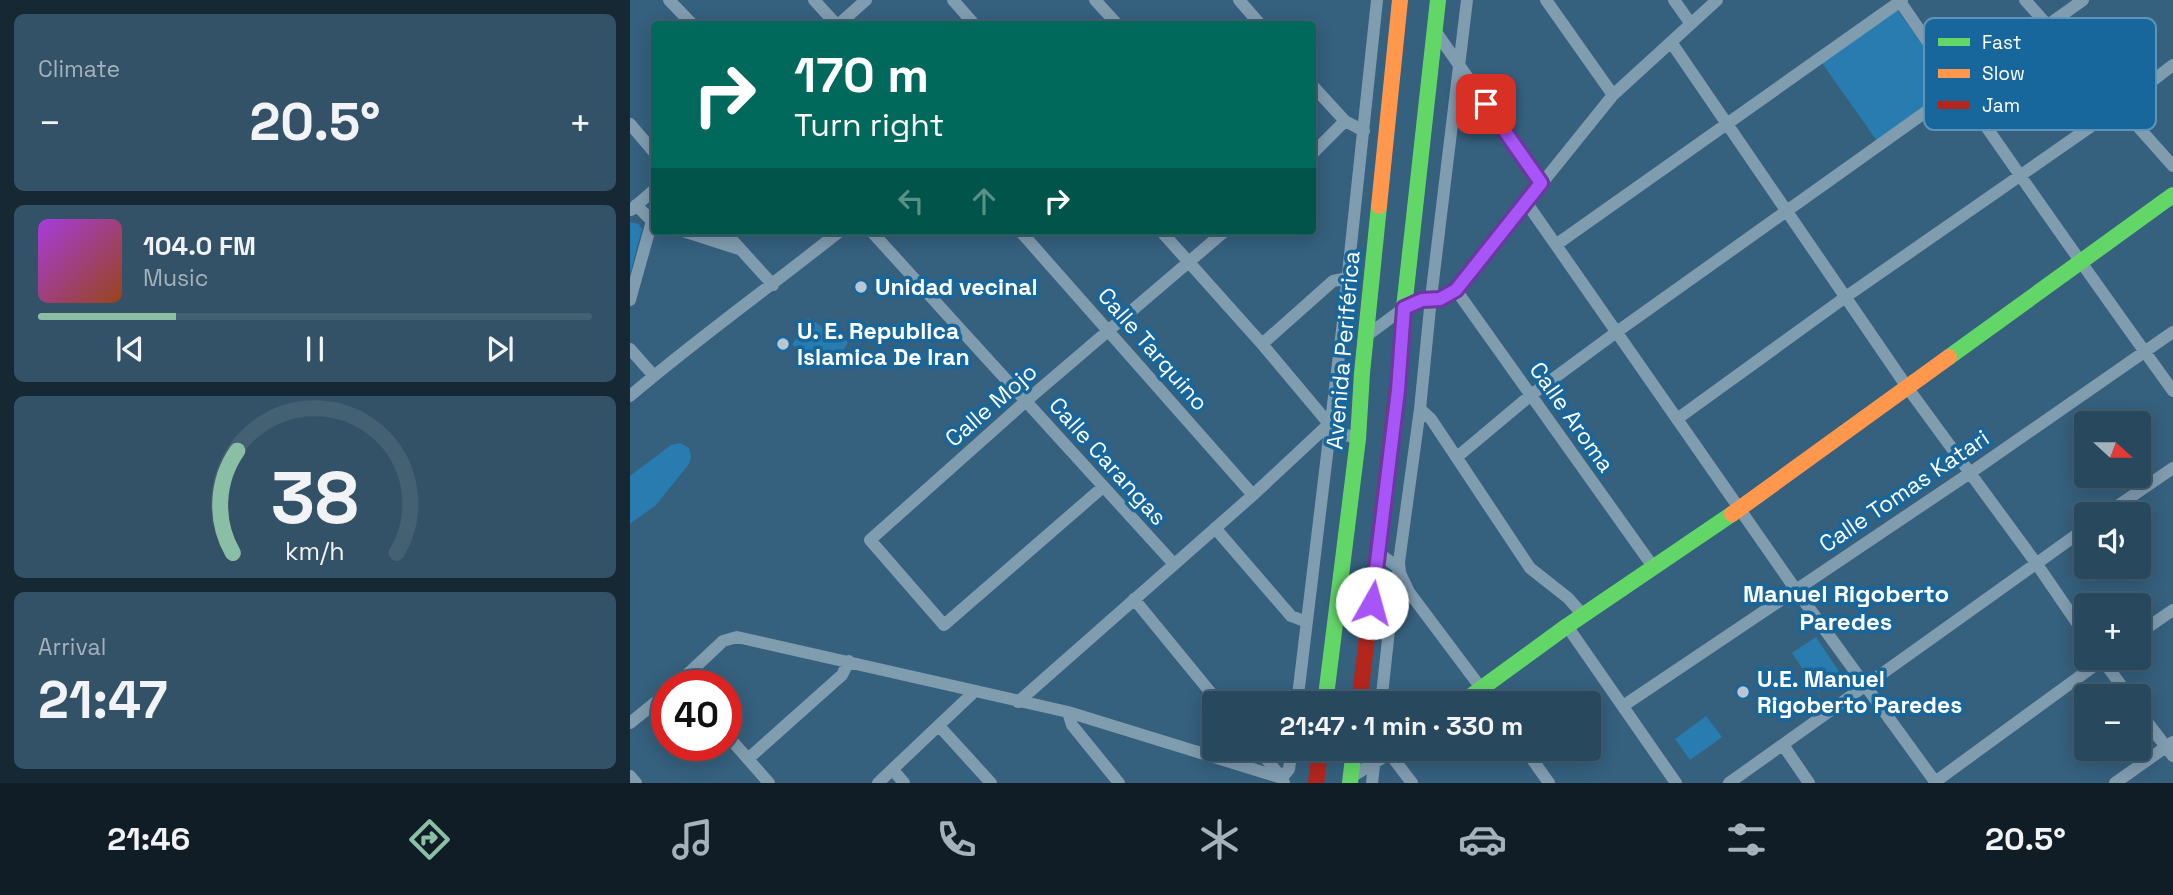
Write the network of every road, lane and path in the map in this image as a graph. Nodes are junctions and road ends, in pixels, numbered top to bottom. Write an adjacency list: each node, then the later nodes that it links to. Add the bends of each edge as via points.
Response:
1 (669, 0): 19 (street)
2 (814, 0): 20 (street)
3 (866, 0): 21 (street)
4 (953, 0): 22 (street)
5 (1095, 0): 23 (street)
6 (1239, 0): 24 (street)
7 (1377, 0): 41 (street)
8 (1401, 0): 75 (street, Avenida Periférica)
9 (1438, 0): 26 (street)
10 (1467, 0): 29 (street)
11 (1546, 0): 33 (street)
12 (1674, 0): 25 (street)
13 (1717, 0): 25 (street)
14 (2025, 0): 17 (street)
15 (2083, 0): 18 (street)
16 (1900, 1): 27 (street); 36 (street)
17 (2042, 18)
18 (2058, 18)
19 (689, 21)
20 (834, 21)
21 (841, 21)
22 (971, 21)
23 (1114, 21)
24 (1257, 21)
25 (1691, 24): 28 (street)
26 (1434, 30): 29 (street); 71 (street)
27 (1924, 37)
28 (1671, 42): 33 (street); 36 (street)
29 (1459, 65): 46 (street); 69 (street)
30 (2173, 65): 31 (street)
31 (2156, 78)
32 (1316, 89): 35 (street)
33 (1613, 95): 46 (street)
34 (1924, 113): 51 (street)
35 (1345, 121): 41 (street); 43 (street)
36 (1727, 122): 51 (street); 61 (street)
37 (630, 124): 42 (street)
38 (1988, 130): 45 (street)
39 (2085, 130): 45 (street)
40 (2141, 130): 44 (street)
41 (1364, 131): 65 (street)
42 (651, 148)
43 (1316, 150)
44 (2173, 166)
45 (2021, 176): 64 (street); 68 (street)
46 (1541, 183): 49 (street)
47 (651, 193): 50 (street)
48 (2173, 195): 64 (street)
49 (1526, 202): 61 (street); 67 (street)
50 (633, 208): 52 (street)
51 (1788, 210): 68 (street); 73 (street)
52 (651, 221)
53 (651, 229): 70 (street)
54 (696, 235): 62 (street)
55 (728, 235): 62 (street)
56 (835, 235): 66 (street)
57 (875, 235): 84 (street, Calle Carangas)
58 (1024, 235): 72 (street, Calle Tarquino)
59 (1165, 235): 63 (street)
60 (1220, 235): 63 (street, Calle Mojo)
61 (1557, 244): 73 (street)
62 (740, 249): 66 (street)
63 (1189, 261): 72 (street, Calle Mojo); 76 (street)
64 (2080, 264): 78 (street); 80 (street)
65 (1348, 278): 76 (street, via 1333,281); 87 (street)
66 (773, 285): 79 (street)
67 (1456, 290): 69 (street, via 1440,299); 82 (street, Calle Aroma)
68 (1847, 296): 80 (street); 86 (street)
69 (1431, 298): 71 (street); 85 (street)
70 (630, 300)
71 (1404, 308): 75 (street); 98 (street)
72 (1109, 330): 84 (street, Calle Mojo); 93 (street, Calle Tarquino)
73 (1618, 331): 82 (street); 86 (street)
74 (2173, 332): 78 (street, Calle Tomas Katari)
75 (1366, 337): 88 (street, Avenida Periférica)
76 (1262, 344): 87 (street)
77 (630, 349): 79 (street)
78 (2144, 351): 81 (street); 91 (street, Calle Tomas Katari)
79 (654, 376): 83 (street)
80 (1907, 387): 91 (street); 95 (street)
81 (2173, 391)
82 (1531, 395): 89 (street); 102 (street, Calle Aroma)
83 (630, 396)
84 (1026, 401): 92 (street, Calle Carangas); 92 (street, Calle Mojo, via 870,540 944,625)
85 (1420, 409): 89 (street); 101 (street)
86 (1677, 419): 95 (street)
87 (1330, 423): 88 (street, via 1335,431); 93 (street); 108 (street)
88 (1358, 439): 118 (street, Avenida Periférica)
89 (1457, 457): 106 (street, via 1530,568)
90 (2173, 468): 94 (street)
91 (1970, 473): 99 (street); 103 (street, Calle Tomas Katari)
92 (1103, 487): 100 (street, Calle Carangas)
93 (1253, 495): 96 (street)
94 (2123, 502)
95 (1741, 508): 102 (street); 103 (street)
96 (1215, 528): 100 (street); 108 (street, via 1291,616)
97 (2074, 536): 99 (street)
98 (1378, 553): 101 (street); 119 (street)
99 (2036, 563): 107 (street); 114 (street)
100 (1173, 564): 104 (street)
101 (1399, 568): 115 (street, via 1409,592); 120 (street)
102 (1654, 568): 106 (street)
103 (1796, 590): 114 (street); 126 (street, Calle Tomas Katari)
104 (1134, 599): 116 (street); 124 (street)
105 (2173, 610): 110 (street)
106 (1583, 615): 109 (street)
107 (2074, 618)
108 (1307, 622): 117 (street)
109 (1567, 626): 115 (street); 126 (street)
110 (2151, 626)
111 (849, 661): 112 (street, via 733,637); 123 (street); 134 (street, via 842,675)
112 (694, 670)
113 (2088, 670): 161 (street)
114 (1867, 686): 131 (street); 161 (street)
115 (1482, 688): 121 (street); 122 (street)
116 (1209, 691)
117 (1299, 691)
118 (1327, 691)
119 (1361, 691)
120 (1382, 691)
121 (1478, 691)
122 (1484, 691)
123 (974, 692): 124 (street); 130 (street)
124 (1018, 702): 127 (street)
125 (651, 706): 128 (street)
126 (1623, 706): 158 (street)
127 (1068, 712): 146 (street); 153 (street, via 1072,725)
128 (630, 723)
129 (2151, 725): 132 (street)
130 (940, 727): 144 (street); 152 (street)
131 (1783, 745): 159 (street); 160 (street)
132 (2171, 748): 162 (street)
133 (742, 751): 134 (street)
134 (749, 758): 149 (street)
135 (1268, 761): 146 (street)
136 (1290, 761): 146 (street)
137 (1319, 761): 154 (street)
138 (1352, 761): 147 (street)
139 (1374, 761): 143 (street)
140 (1379, 761): 143 (street)
141 (1399, 761): 156 (street)
142 (1533, 761): 157 (street)
143 (1374, 764): 147 (street); 155 (street)
144 (893, 770): 150 (street); 151 (street)
145 (630, 776): 148 (street)
146 (1283, 780)
147 (1348, 781)
148 (636, 783)
149 (769, 783)
150 (878, 783)
151 (904, 783)
152 (991, 783)
153 (1119, 783)
154 (1316, 783)
155 (1372, 783)
156 (1412, 783)
157 (1549, 783)
158 (1676, 783)
159 (1729, 783)
160 (1809, 783)
161 (1935, 783)
162 (2115, 783)

